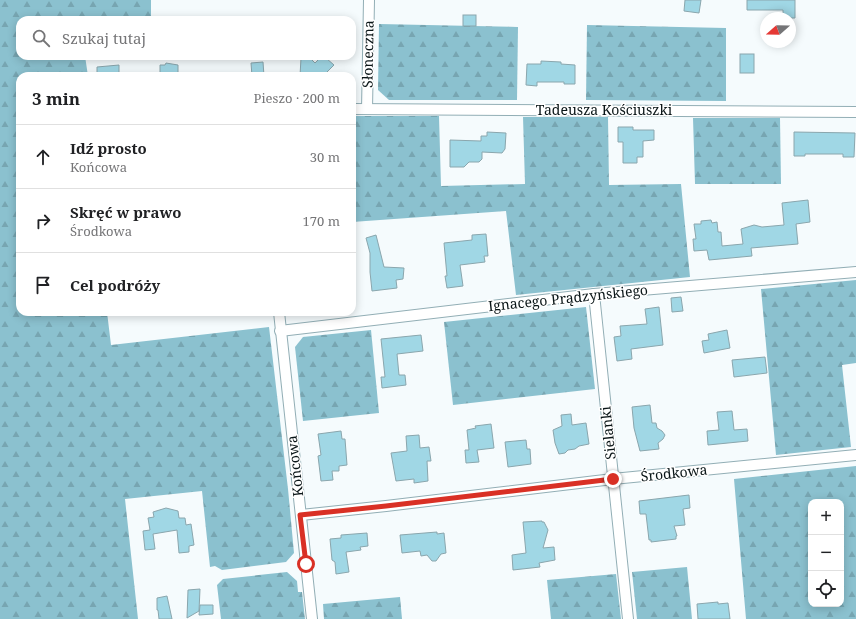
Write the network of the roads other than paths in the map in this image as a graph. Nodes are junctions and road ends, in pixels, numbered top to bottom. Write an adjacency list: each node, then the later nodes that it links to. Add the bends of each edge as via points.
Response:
1 (369, 0): 3 (street, Słoneczna)
2 (356, 109): 3 (street, Tadeusza Kościuszki)
3 (368, 109): 4 (street, Tadeusza Kościuszki)
4 (856, 112)
5 (856, 272): 6 (street, Ignacego Prądzyńskiego)
6 (594, 294): 8 (street, Ignacego Prądzyńskiego); 10 (street, Sielanki)
7 (279, 316): 8 (street, Końcowa)
8 (280, 331): 11 (street, Końcowa)
9 (856, 455): 10 (street, Środkowa)
10 (613, 479): 11 (street, Środkowa); 13 (street, Sielanki)
11 (300, 515): 12 (street, Końcowa)
12 (312, 619)
13 (628, 619)

